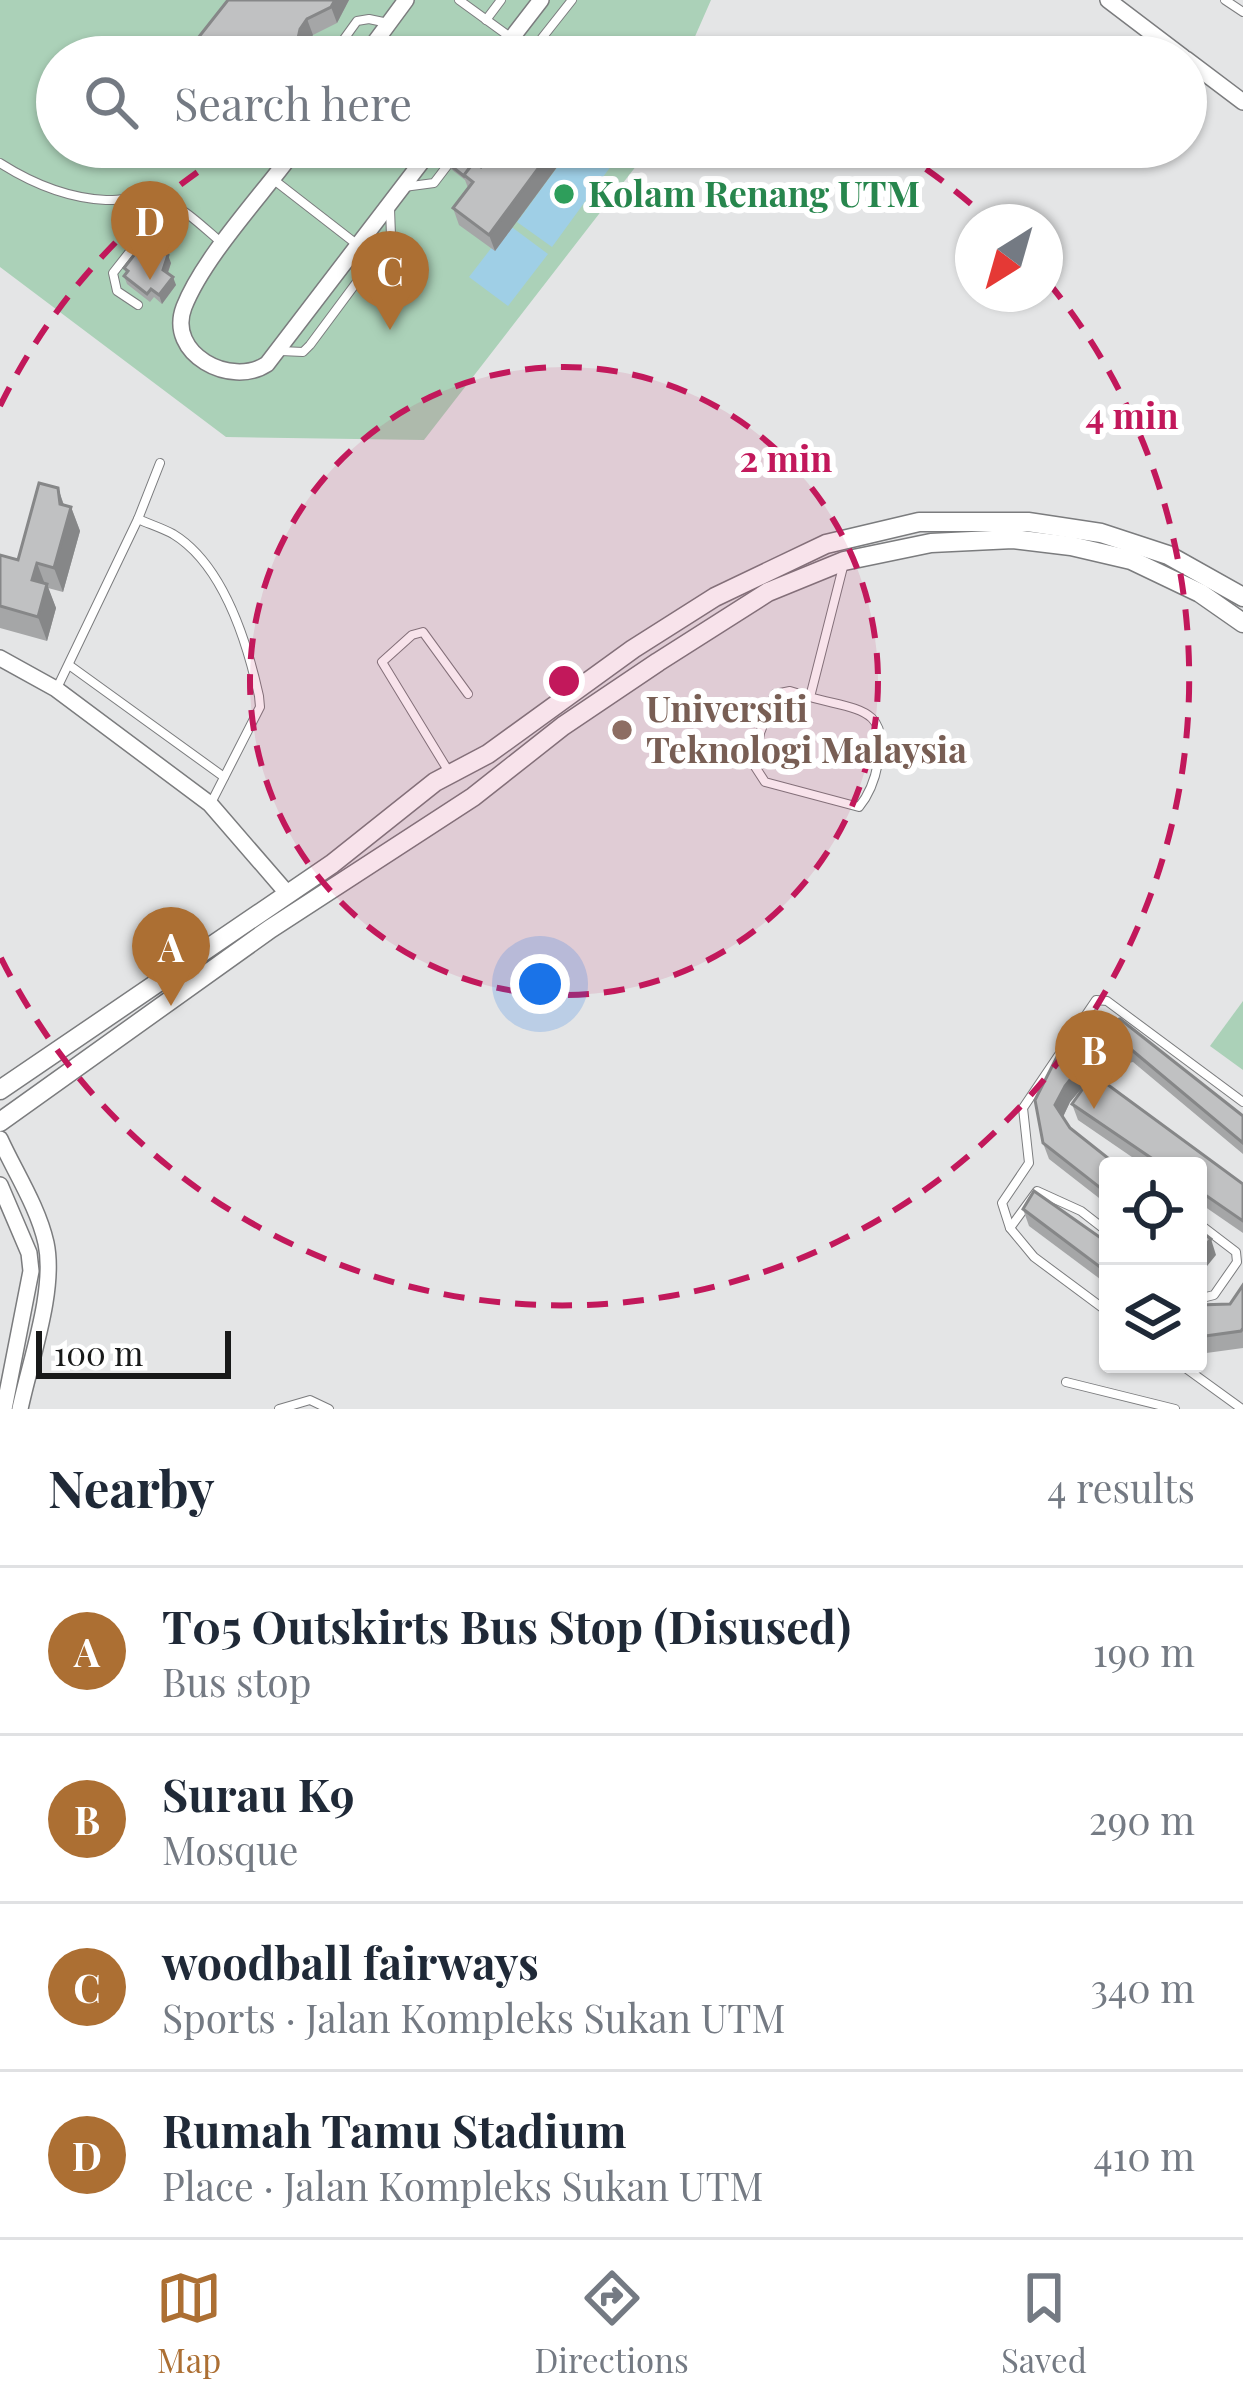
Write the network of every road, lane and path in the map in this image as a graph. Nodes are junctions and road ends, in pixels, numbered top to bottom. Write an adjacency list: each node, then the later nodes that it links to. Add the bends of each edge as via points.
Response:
1 (406, 0): 10 (street)
2 (459, 0): 9 (lane)
3 (501, 0): 9 (lane)
4 (541, 0): 14 (street)
5 (572, 0): 15 (lane)
6 (1108, 0): 16 (street)
7 (1226, 0): 8 (lane)
8 (1243, 12)
9 (486, 20): 13 (lane)
10 (389, 23): 11 (lane, via 362,18); 12 (street)
11 (346, 36)
12 (379, 36)
13 (509, 36)
14 (511, 36)
15 (544, 36)
16 (1156, 36)
17 (1207, 75): 18 (street)
18 (1243, 102)
19 (0, 164): 25 (lane, via 72,196)
20 (282, 168): 23 (street)
21 (418, 168): 24 (street)
22 (445, 168): 24 (lane, via 434,183)
23 (274, 179): 27 (street); 28 (lane)
24 (404, 187): 26 (street)
25 (169, 202): 27 (lane); 29 (lane, via 113,273 117,291)
26 (390, 205): 28 (street); 30 (lane, via 391,236 310,345)
27 (224, 245): 30 (street, via 183,310 184,335 215,368 244,374)
28 (360, 247): 30 (street)
29 (137, 305)
30 (279, 351)
31 (160, 463): 32 (lane)
32 (138, 519): 37 (lane); 42 (lane, via 174,535 203,561 248,658 260,707)
33 (844, 561): 35 (street, via 931,544 1013,539 1071,546 1131,560); 40 (lane); 45 (street, via 767,592)
34 (1243, 597): 41 (street, via 1168,555 1102,533 1028,522 920,522 863,533 715,597)
35 (1243, 623)
36 (0, 658): 38 (street)
37 (69, 665): 38 (lane); 42 (lane)
38 (56, 689): 44 (street)
39 (468, 694): 41 (lane, via 423,632 382,662)
40 (810, 697): 40 (lane, via 775,694 756,773 764,782 860,807 878,766 880,724)
41 (450, 773): 43 (street)
42 (224, 777): 44 (lane)
43 (418, 795): 45 (street, via 425,813); 46 (street)
44 (210, 805): 46 (street)
45 (419, 830): 49 (street)
46 (287, 893): 47 (street)
47 (0, 1090)
48 (1243, 1102): 53 (lane, via 1108,1001 1096,1000 1023,1108 1029,1163 1002,1203)
49 (0, 1122)
50 (0, 1139): 60 (street, via 48,1259)
51 (0, 1186): 59 (street, via 31,1271)
52 (1099, 1225): 53 (lane, via 1037,1191)
53 (1010, 1228): 56 (lane, via 1034,1257)
54 (1207, 1230): 55 (lane, via 1236,1252 1237,1262)
55 (1207, 1296)
56 (1099, 1305)
57 (1192, 1373): 64 (lane)
58 (1066, 1382): 63 (lane)
59 (4, 1409)
60 (20, 1409)
61 (279, 1409): 62 (lane, via 310,1400)
62 (328, 1409)
63 (1175, 1409)
64 (1242, 1409)

